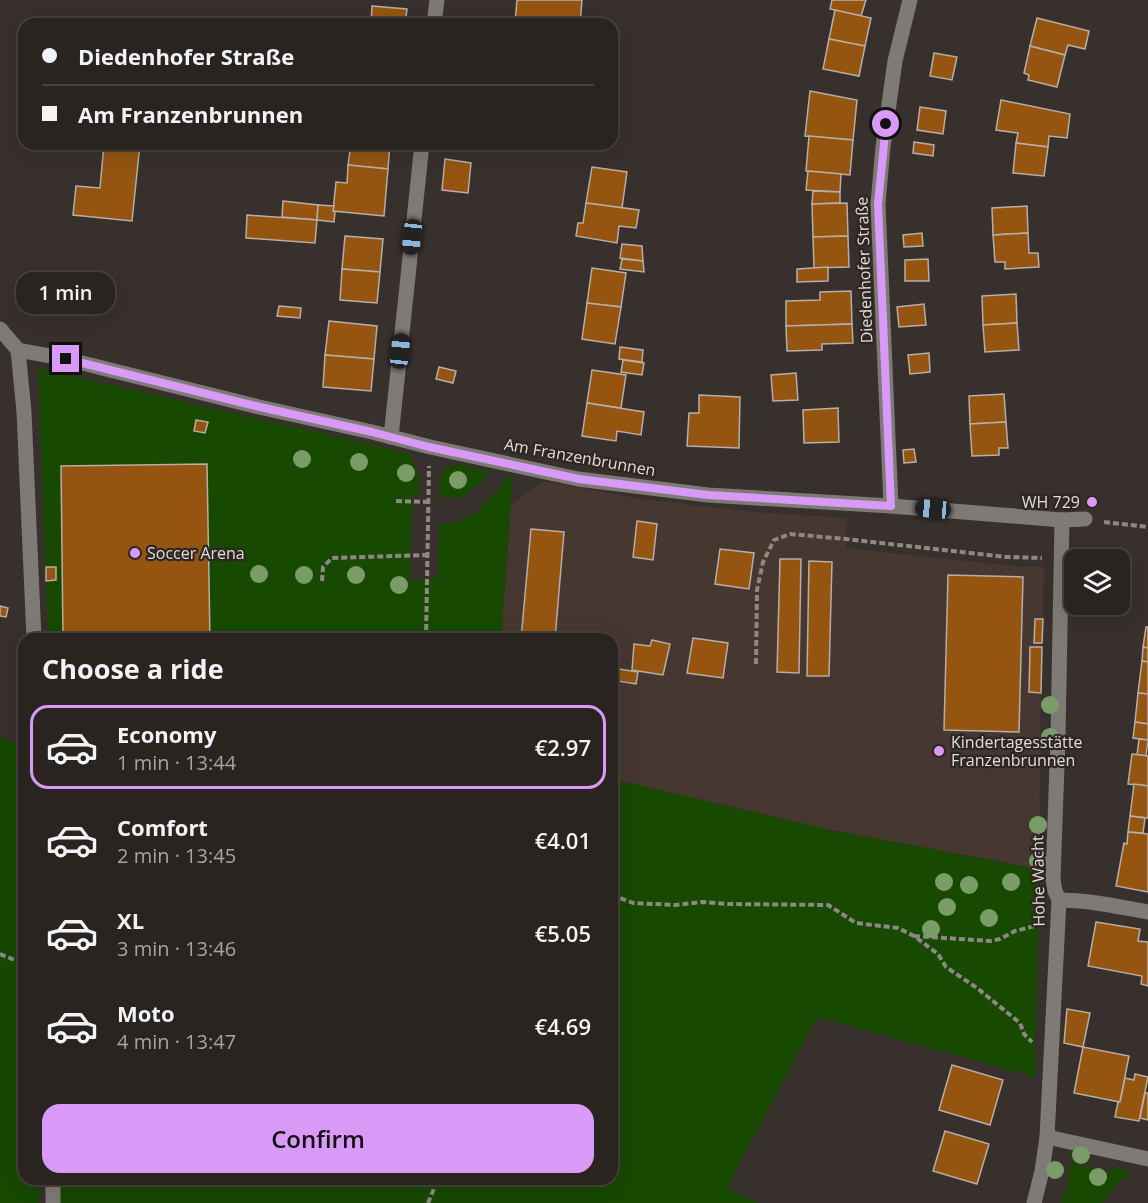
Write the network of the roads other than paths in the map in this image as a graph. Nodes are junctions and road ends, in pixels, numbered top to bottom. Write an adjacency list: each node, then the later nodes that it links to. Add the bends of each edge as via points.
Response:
1 (437, 0): 3 (street)
2 (910, 0): 8 (street, Diedenhofer Straße, via 895,61 878,204)
3 (435, 18)
4 (421, 150): 7 (street)
5 (0, 330): 6 (street)
6 (18, 350): 7 (street, Am Franzenbrunnen); 11 (street)
7 (391, 437): 8 (street, Am Franzenbrunnen, via 579,479 708,495)
8 (891, 506): 10 (street, Am Franzenbrunnen)
9 (1085, 519): 10 (street, Am Franzenbrunnen)
10 (1062, 520): 12 (street, Hohe Wacht, via 1053,879)
11 (34, 633)
12 (1059, 900): 13 (street); 14 (street, Hohe Wacht)
13 (1148, 912)
14 (1047, 1137): 15 (street); 18 (street, Hohe Wacht)
15 (1148, 1159)
16 (52, 1185): 17 (street)
17 (53, 1203)
18 (1034, 1203)

